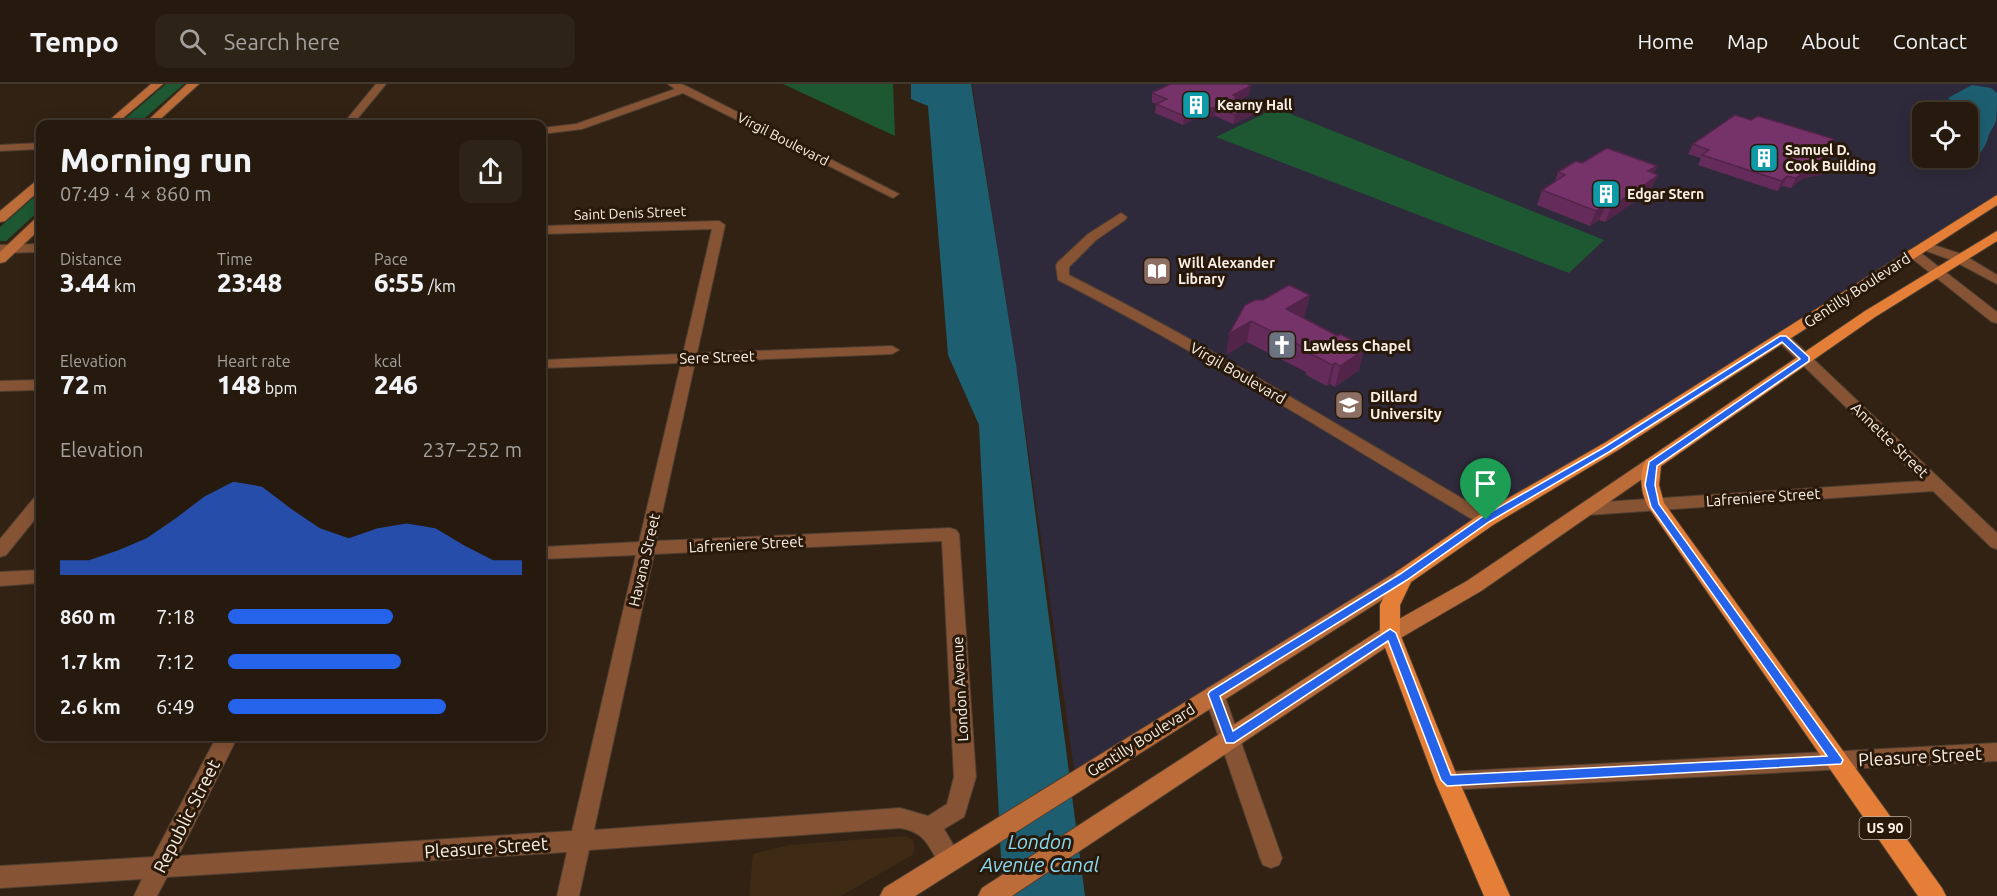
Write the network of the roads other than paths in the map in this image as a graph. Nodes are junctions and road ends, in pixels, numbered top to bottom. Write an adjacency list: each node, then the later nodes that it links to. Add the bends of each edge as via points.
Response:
1 (158, 84): 6 (main road)
2 (194, 84): 7 (main road)
3 (381, 84): 8 (street)
4 (673, 84): 5 (street, Virgil Boulevard)
5 (684, 89): 9 (street, via 567,130); 13 (street, Virgil Boulevard)
6 (115, 120)
7 (154, 120)
8 (351, 120)
9 (546, 131)
10 (36, 146): 11 (street)
11 (0, 148)
12 (36, 188): 16 (main road)
13 (892, 194)
14 (1997, 199): 23 (main road, Gentilly Boulevard)
15 (1121, 217): 43 (street, Virgil Boulevard, via 1092,237 1062,266 1063,277 1280,397)
16 (0, 219)
17 (36, 225): 22 (main road)
18 (719, 225): 19 (street, Saint Denis Street); 33 (street, Havana Street)
19 (546, 230)
20 (1997, 235): 24 (main road, Gentilly Boulevard)
21 (36, 248): 22 (street)
22 (5, 249): 25 (main road)
23 (1919, 250): 24 (street); 26 (street); 31 (main road, Gentilly Boulevard)
24 (1959, 258): 26 (main road, Gentilly Boulevard); 27 (street)
25 (0, 259)
26 (1937, 272): 29 (street); 34 (main road, Gentilly Boulevard)
27 (1997, 280)
28 (1997, 305): 29 (street)
29 (1980, 306): 30 (street)
30 (1997, 319)
31 (1783, 338): 34 (street, Annette Street); 43 (main road, Gentilly Boulevard, via 1606,450)
32 (892, 350): 33 (street, Sere Street)
33 (690, 358): 35 (street, Sere Street); 46 (street, Havana Street)
34 (1806, 359): 38 (main road, Gentilly Boulevard); 39 (street, Annette Street)
35 (546, 364)
36 (36, 385): 37 (street)
37 (0, 386)
38 (1652, 464): 40 (main road, US 90, via 1650,485); 42 (main road, Gentilly Boulevard)
39 (1938, 485): 40 (street, Lafreniere Street); 45 (street, Annette Street)
40 (1654, 504): 42 (street, Lafreniere Street); 57 (main road, US 90)
41 (36, 507): 47 (street)
42 (1588, 509): 52 (main road, Gentilly Boulevard, via 1474,586)
43 (1486, 520): 50 (main road, Gentilly Boulevard)
44 (950, 534): 46 (street, Lafreniere Street); 59 (street, London Avenue, via 965,777 956,810)
45 (1997, 543)
46 (646, 549): 48 (street, Lafreniere Street); 60 (street, Havana Street)
47 (0, 551)
48 (546, 554)
49 (36, 577): 51 (street)
50 (1403, 577): 52 (main road, via 1390,605); 53 (main road, Gentilly Boulevard)
51 (0, 579)
52 (1390, 633): 54 (main road, Gentilly Boulevard); 58 (main road)
53 (1214, 694): 54 (street); 61 (main road, Gentilly Boulevard)
54 (1230, 739): 62 (street); 68 (main road, Gentilly Boulevard)
55 (225, 741): 63 (street, Republic Street)
56 (1997, 752): 57 (street, Pleasure Street)
57 (1837, 760): 58 (street, Pleasure Street); 70 (main road, US 90)
58 (1447, 780): 69 (main road)
59 (929, 827): 60 (street, Pleasure Street, via 917,819 900,818); 61 (street)
60 (581, 841): 63 (street, Pleasure Street); 66 (street, Havana Street)
61 (960, 855): 67 (main road, Gentilly Boulevard)
62 (1271, 858)
63 (160, 868): 64 (street, Pleasure Street); 65 (street, Republic Street)
64 (0, 877)
65 (145, 896)
66 (568, 896)
67 (892, 896)
68 (991, 896)
69 (1497, 896)
70 (1933, 896)

